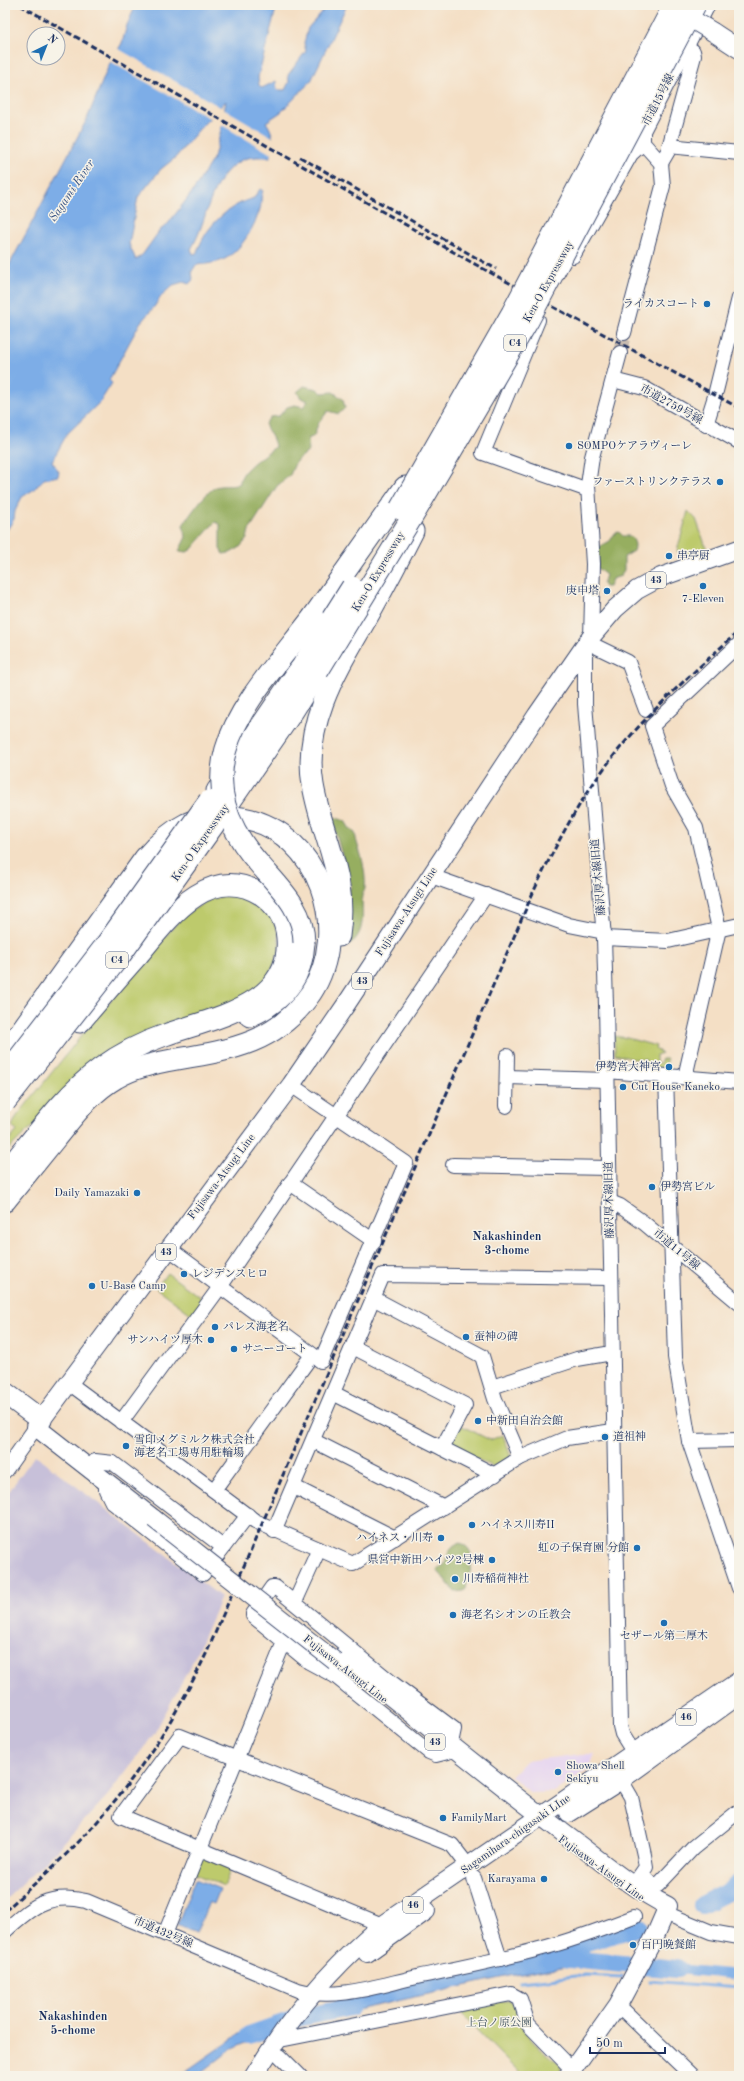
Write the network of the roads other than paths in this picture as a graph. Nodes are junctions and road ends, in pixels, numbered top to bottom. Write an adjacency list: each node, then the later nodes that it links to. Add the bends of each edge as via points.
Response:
1 (668, 5): 4 (main road, bridge)
2 (674, 5): 11 (highway, Ken-O Expressway / C4, bridge)
3 (702, 8): 6 (street, 市道15号線, via 693,34 643,130); 15 (highway, Ken-O Expressway / C4, bridge)
4 (739, 49)
5 (694, 51): 7 (street)
6 (643, 143): 9 (street); 18 (street, via 631,154 535,326 483,453)
7 (669, 146): 8 (street); 9 (street)
8 (739, 153)
9 (661, 163): 12 (street, via 663,186)
10 (739, 298): 16 (street)
11 (512, 313): 22 (highway, Ken-O Expressway / C4, bridge); 30 (highway, bridge, via 398,498 248,704 228,740 222,779 228,815 246,848 294,905 302,924 302,962 294,981 280,998 261,1012 236,1021)
12 (624, 333)
13 (620, 353): 14 (street, 藤沢厚木線旧道)
14 (613, 380): 16 (street, 市道2759号線, via 644,388); 18 (street, 藤沢厚木線旧道, via 592,457)
15 (480, 403): 22 (highway, Ken-O Expressway / C4, bridge); 29 (highway, bridge, via 336,672 319,713 313,735 312,768 317,803 337,870 341,899 335,954 322,980)
16 (706, 425): 17 (street, 市道2759号線)
17 (738, 443)
18 (588, 490): 20 (street, 藤沢厚木線旧道, via 592,564)
19 (739, 549): 20 (main road, Fujisawa-Atsugi Line / 43, via 661,577 638,590 615,609)
20 (588, 641): 23 (street, via 628,662); 24 (main road, Fujisawa-Atsugi Line / 43, via 540,709); 28 (street, 藤沢厚木線旧道, via 585,704)
21 (739, 644): 27 (street, via 652,726 672,786 696,828)
22 (311, 667): 34 (highway, Ken-O Expressway / C4, bridge, via 91,965); 40 (highway, Ken-O Expressway / C4, bridge, via 293,711 173,883)
23 (646, 710)
24 (431, 876): 25 (street); 39 (main road, Fujisawa-Atsugi Line / 43)
25 (486, 895): 28 (street); 43 (street)
26 (739, 925): 27 (street)
27 (719, 930): 28 (street, via 668,941); 37 (street)
28 (604, 935): 33 (street, 藤沢厚木線旧道)
29 (300, 1007): 31 (highway, via 318,980 326,956 329,929 325,901 316,874 299,849 277,830 251,819 211,817 188,823 155,847 108,908); 48 (highway, via 279,1027 238,1048 161,1062 116,1078 79,1110)
30 (147, 1042): 42 (highway, via 240,1009 263,993 284,965 288,946 280,914 273,905 256,892 236,885 205,890 186,902); 46 (highway, via 115,1058 87,1079)
31 (5, 1053)
32 (507, 1056): 36 (street)
33 (607, 1075): 35 (street); 36 (street); 45 (street, 藤沢厚木線旧道)
34 (5, 1076)
35 (666, 1076): 37 (street); 51 (street)
36 (506, 1077): 41 (street)
37 (685, 1077): 38 (street)
38 (739, 1082)
39 (291, 1085): 43 (street); 52 (main road, Fujisawa-Atsugi Line / 43)
40 (5, 1102)
41 (506, 1106)
42 (5, 1110)
43 (336, 1115): 47 (street); 50 (street, via 406,1163)
44 (453, 1165): 45 (street)
45 (609, 1168): 49 (street, 藤沢厚木線旧道)
46 (5, 1173)
47 (290, 1183): 50 (street); 54 (street)
48 (5, 1201)
49 (610, 1202): 51 (street, 市道11号線, via 620,1206); 53 (street, 藤沢厚木線旧道)
50 (374, 1241): 59 (street, via 321,1361)
51 (671, 1245): 56 (street, 市道11号線); 70 (street, via 675,1357)
52 (168, 1248): 54 (street); 60 (main road, Fujisawa-Atsugi Line / 43)
53 (611, 1278): 55 (street, via 383,1275); 58 (street, 藤沢厚木線旧道)
54 (220, 1287): 59 (street); 65 (street)
55 (373, 1298): 57 (street); 61 (street, via 476,1351 482,1356)
56 (739, 1303)
57 (353, 1347): 63 (street); 71 (street, via 465,1405)
58 (612, 1353): 61 (street, via 577,1359); 67 (street, 藤沢厚木線旧道)
59 (312, 1355): 78 (street)
60 (69, 1383): 65 (street); 66 (main road, Fujisawa-Atsugi Line / 43)
61 (492, 1387): 72 (street)
62 (5, 1393): 66 (highway)
63 (333, 1393): 68 (street); 71 (street)
64 (5, 1404): 66 (highway)
65 (121, 1422): 78 (street)
66 (39, 1423): 73 (main road, Fujisawa-Atsugi Line / 43); 74 (street); 76 (main road, Fujisawa-Atsugi Line / 43)
67 (613, 1431): 72 (street, via 567,1438); 92 (street, 藤沢厚木線旧道, via 620,1726)
68 (314, 1440): 77 (street); 79 (street)
69 (739, 1440): 70 (street)
70 (689, 1441): 86 (street)
71 (442, 1448): 75 (street)
72 (520, 1458): 75 (street)
73 (95, 1461): 81 (main road, Fujisawa-Atsugi Line / 43); 84 (street, via 113,1463)
74 (5, 1471)
75 (495, 1475): 79 (street)
76 (106, 1480): 81 (main road, Fujisawa-Atsugi Line / 43); 84 (street, via 106,1490 112,1502 203,1574)
77 (294, 1486): 82 (street); 83 (street)
78 (214, 1490): 80 (street)
79 (444, 1507): 83 (street)
80 (248, 1515): 82 (street); 84 (street)
81 (156, 1516): 91 (main road, Fujisawa-Atsugi Line / 43)
82 (274, 1531): 85 (street)
83 (395, 1538): 85 (street, via 354,1564)
84 (223, 1547)
85 (319, 1549): 87 (street)
86 (739, 1588)
87 (295, 1602): 88 (street, via 272,1587 253,1614); 91 (street, via 391,1682 454,1729)
88 (284, 1642): 91 (street, via 309,1662 335,1676 429,1752 436,1755); 93 (street)
89 (739, 1681): 92 (main road, Sagamihara-chigasaki LIne / 46)
90 (739, 1695): 94 (main road, Sagamihara-chigasaki LIne / 46)
91 (449, 1748): 96 (main road, Fujisawa-Atsugi Line / 43)
92 (634, 1753): 96 (main road, Sagamihara-chigasaki LIne / 46)
93 (238, 1758): 97 (street); 97 (street, via 180,1736 121,1816); 98 (street, via 452,1845)
94 (621, 1780): 96 (main road, Sagamihara-chigasaki LIne / 46); 99 (street, via 631,1797 646,1867)
95 (739, 1811): 99 (street, via 693,1848 658,1885)
96 (543, 1823): 98 (main road, Sagamihara-chigasaki LIne / 46); 99 (main road, Fujisawa-Atsugi Line / 43); 100 (main road, Fujisawa-Atsugi Line / 43, via 625,1888)
97 (200, 1850): 102 (street); 105 (street)
98 (472, 1873): 102 (main road, Sagamihara-chigasaki LIne / 46); 107 (street); 108 (main road, Sagamihara-chigasaki LIne / 46, via 375,1946)
99 (637, 1881): 100 (main road, Fujisawa-Atsugi Line / 43)
100 (666, 1910): 104 (street); 106 (street, via 711,1932); 109 (main road)
101 (634, 1917): 107 (street, via 573,1939)
102 (382, 1926): 108 (main road, Sagamihara-chigasaki LIne / 46, via 355,1948)
103 (5, 1931): 105 (street, 市道432号線, via 31,1908 53,1899 64,1898 86,1901)
104 (739, 1933)
105 (164, 1934): 108 (street, 市道432号線)
106 (739, 1937)
107 (500, 1959): 108 (street)
108 (315, 1998): 110 (main road, 46)
109 (618, 2005): 111 (main road); 115 (street)
110 (285, 2040): 111 (street, via 511,1994 520,1999 528,2024); 112 (main road, 46); 113 (main road, 46); 114 (street)
111 (570, 2072)
112 (254, 2076)
113 (267, 2076)
114 (300, 2076)
115 (692, 2076)

